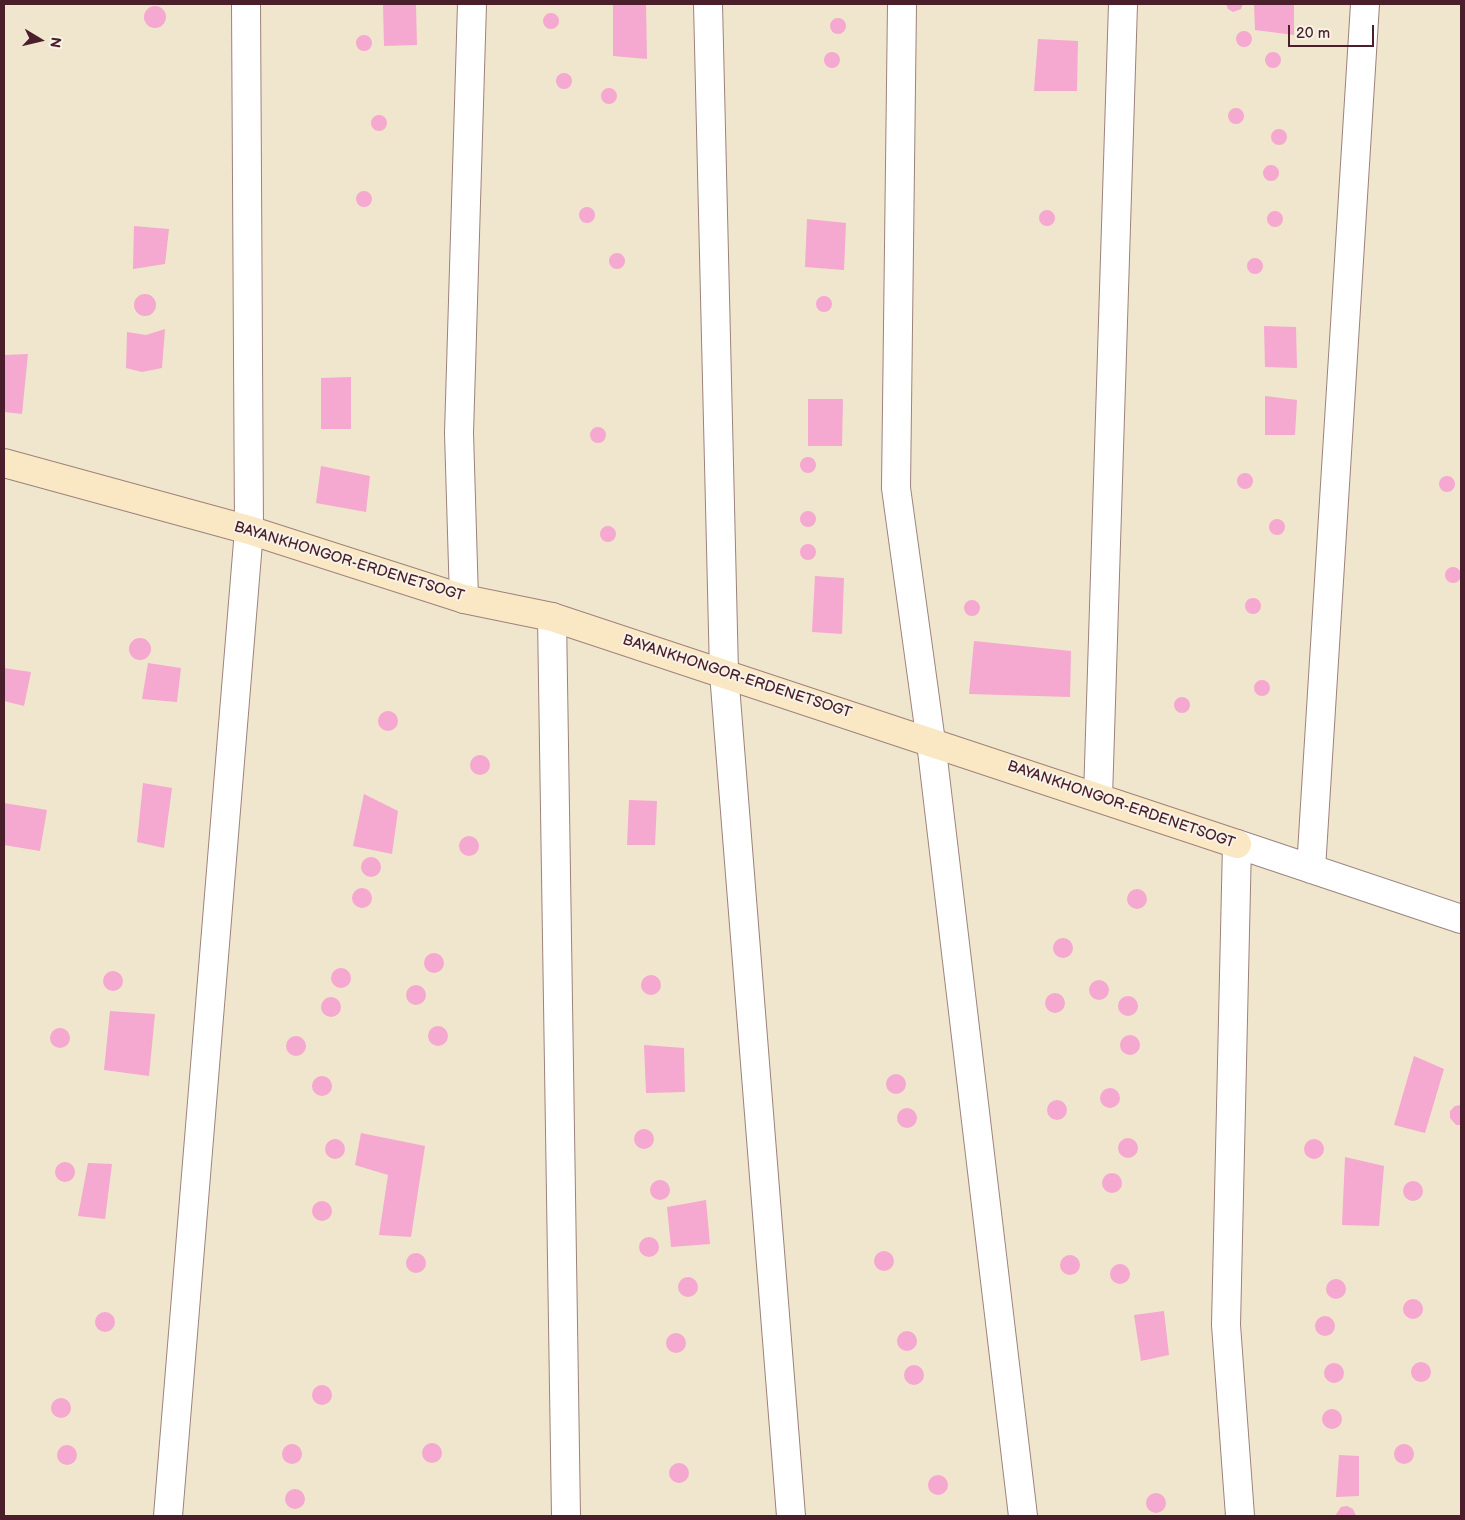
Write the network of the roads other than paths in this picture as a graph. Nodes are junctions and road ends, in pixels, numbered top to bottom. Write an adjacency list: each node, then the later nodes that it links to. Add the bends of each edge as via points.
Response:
1 (246, 4): 8 (street)
2 (472, 4): 9 (street, via 459,433)
3 (708, 4): 11 (street)
4 (902, 4): 12 (street, via 896,488)
5 (1123, 4): 13 (street)
6 (1365, 4): 15 (street)
7 (4, 463): 8 (street, BAYANKHONGOR-ERDENETSOGT)
8 (249, 530): 9 (street, BAYANKHONGOR-ERDENETSOGT); 17 (street)
9 (464, 599): 10 (street, BAYANKHONGOR-ERDENETSOGT)
10 (552, 617): 11 (street, BAYANKHONGOR-ERDENETSOGT); 18 (street)
11 (724, 673): 12 (street, BAYANKHONGOR-ERDENETSOGT); 19 (street)
12 (932, 742): 13 (street, BAYANKHONGOR-ERDENETSOGT); 20 (street)
13 (1098, 797): 14 (street, BAYANKHONGOR-ERDENETSOGT)
14 (1237, 844): 15 (street, BAYANKHONGOR-ERDENETSOGT); 21 (street, via 1226,1325)
15 (1311, 869): 16 (street, BAYANKHONGOR-ERDENETSOGT)
16 (1461, 919)
17 (168, 1516)
18 (566, 1516)
19 (791, 1516)
20 (1023, 1516)
21 (1240, 1516)

